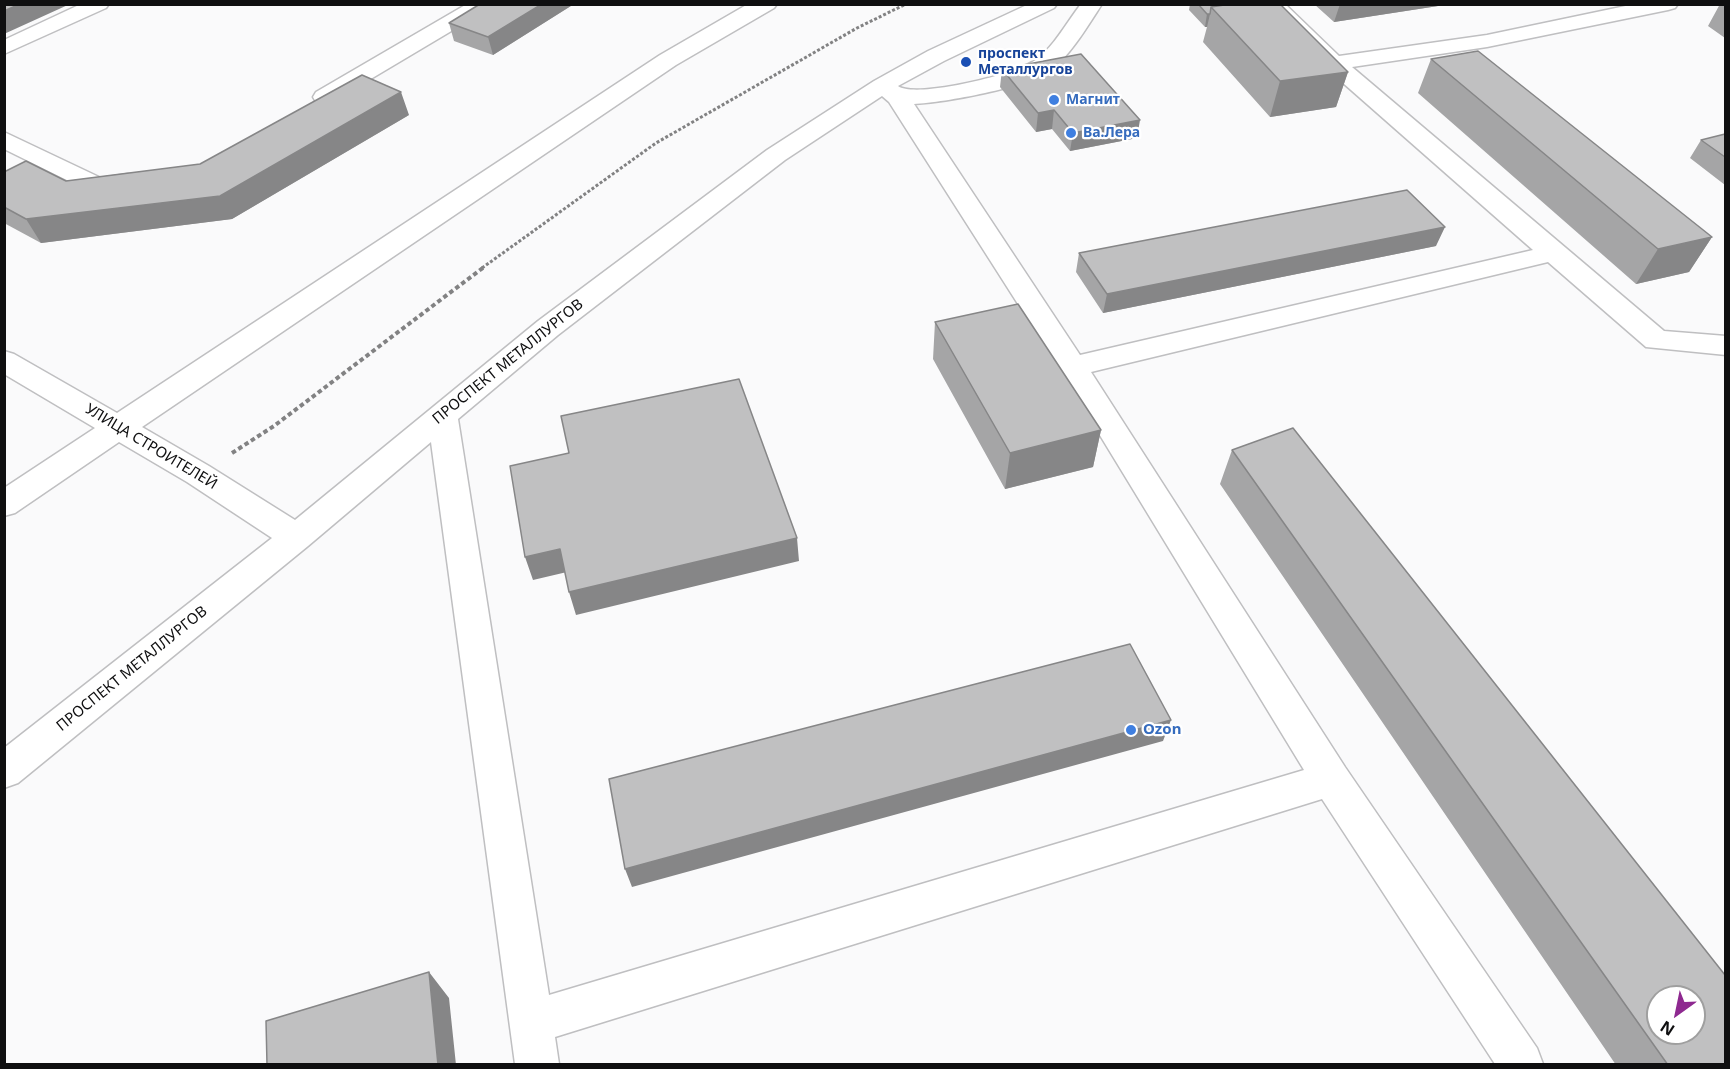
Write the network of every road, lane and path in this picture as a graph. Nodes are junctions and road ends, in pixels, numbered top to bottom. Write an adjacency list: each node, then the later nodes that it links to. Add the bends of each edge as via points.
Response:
1 (99, 4): 9 (street)
2 (483, 4): 12 (street)
3 (767, 4): 20 (street, via 668,60)
4 (906, 4): 21 (path, via 856,28 656,143 531,231 274,426)
5 (1047, 4): 11 (street, ПРОСПЕКТ МЕТАЛЛУРГОВ, via 936,56)
6 (1092, 4): 11 (street, via 1043,65 952,94 923,98)
7 (1272, 4): 10 (street)
8 (1668, 4): 10 (street, via 1487,41)
9 (4, 48)
10 (1334, 63): 15 (street)
11 (890, 92): 18 (street); 19 (street, ПРОСПЕКТ МЕТАЛЛУРГОВ, via 776,155)
12 (302, 110)
13 (4, 139): 14 (street, via 98,186)
14 (144, 178)
15 (1553, 253): 16 (street, via 1656,340); 18 (street)
16 (1725, 346)
17 (4, 361): 20 (street, УЛИЦА СТРОИТЕЛЕЙ)
18 (1073, 367): 25 (street)
19 (442, 414): 23 (street, ПРОСПЕКТ МЕТАЛЛУРГОВ); 26 (street)
20 (117, 427): 21 (street, УЛИЦА СТРОИТЕЛЕЙ); 22 (street)
21 (198, 474): 23 (street, УЛИЦА СТРОИТЕЛЕЙ)
22 (4, 504)
23 (296, 537): 24 (street, ПРОСПЕКТ МЕТАЛЛУРГОВ)
24 (4, 771)
25 (1331, 779): 26 (street); 28 (street)
26 (530, 1023): 27 (street)
27 (537, 1065)
28 (1521, 1065)

